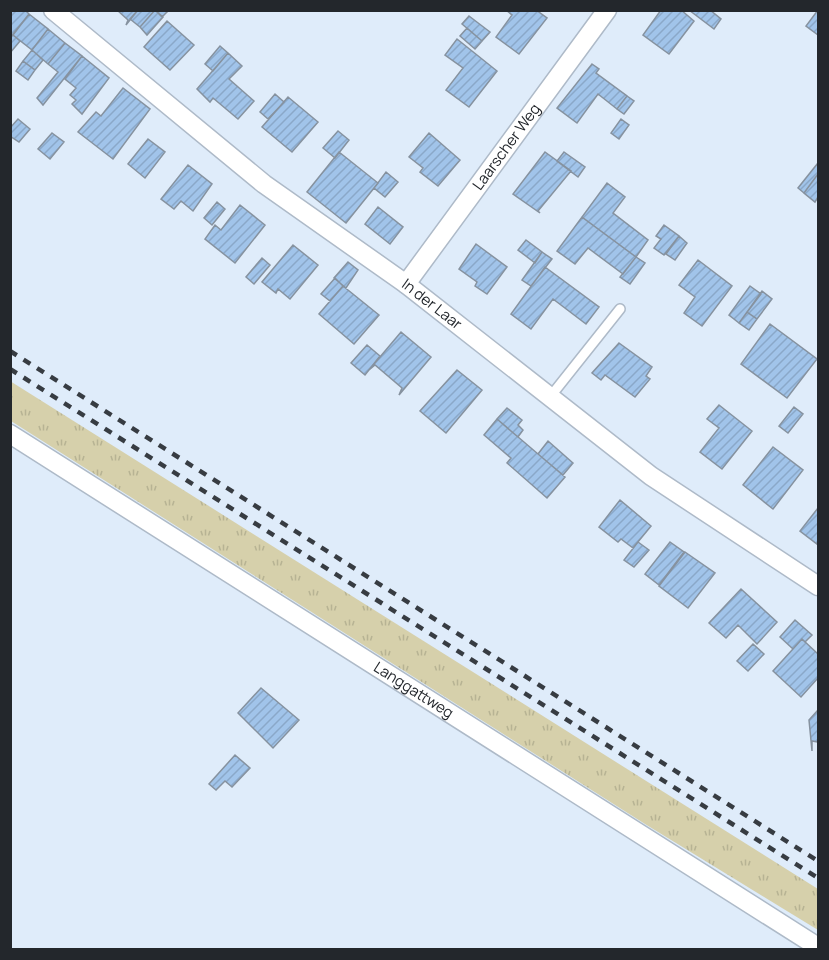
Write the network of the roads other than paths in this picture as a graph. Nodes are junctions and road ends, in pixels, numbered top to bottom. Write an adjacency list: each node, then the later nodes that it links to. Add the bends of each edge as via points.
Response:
1 (53, 10): 3 (street, In der Laar, via 264,184)
2 (607, 10): 3 (street, Laarscher Weg)
3 (406, 284): 5 (street, In der Laar)
4 (620, 309): 5 (lane)
5 (550, 397): 7 (street, In der Laar, via 651,476)
6 (10, 434): 8 (street, Langgattweg)
7 (819, 586)
8 (819, 947)

